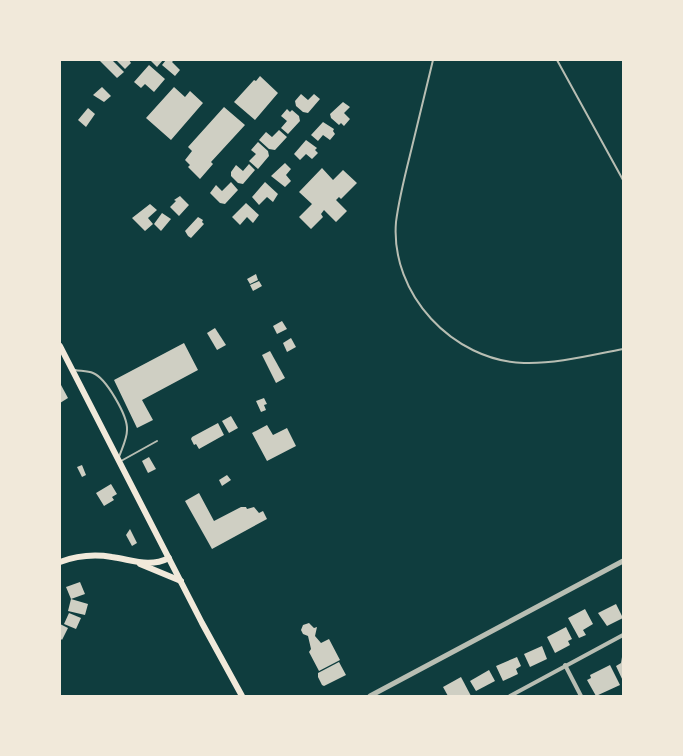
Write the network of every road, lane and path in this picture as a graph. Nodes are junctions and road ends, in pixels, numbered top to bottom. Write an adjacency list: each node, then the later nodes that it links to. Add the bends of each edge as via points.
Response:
1 (433, 60): 5 (lane, via 400,194 396,223 398,256 408,285 416,298 434,322 450,336 468,348 495,359 525,363 557,361)
2 (557, 60): 3 (lane)
3 (623, 180)
4 (61, 349): 6 (main road)
5 (623, 349)
6 (73, 369): 8 (main road); 8 (lane, via 93,373 105,381 125,420 126,438)
7 (157, 442): 8 (lane)
8 (119, 460): 9 (main road)
9 (169, 558): 12 (main road, via 160,563); 13 (main road)
10 (623, 561): 17 (street)
11 (60, 562): 12 (main road, via 95,555)
12 (139, 564): 13 (main road)
13 (181, 581): 16 (main road)
14 (623, 635): 15 (street)
15 (565, 665): 18 (street); 19 (street)
16 (242, 696)
17 (370, 696)
18 (510, 696)
19 (581, 696)

